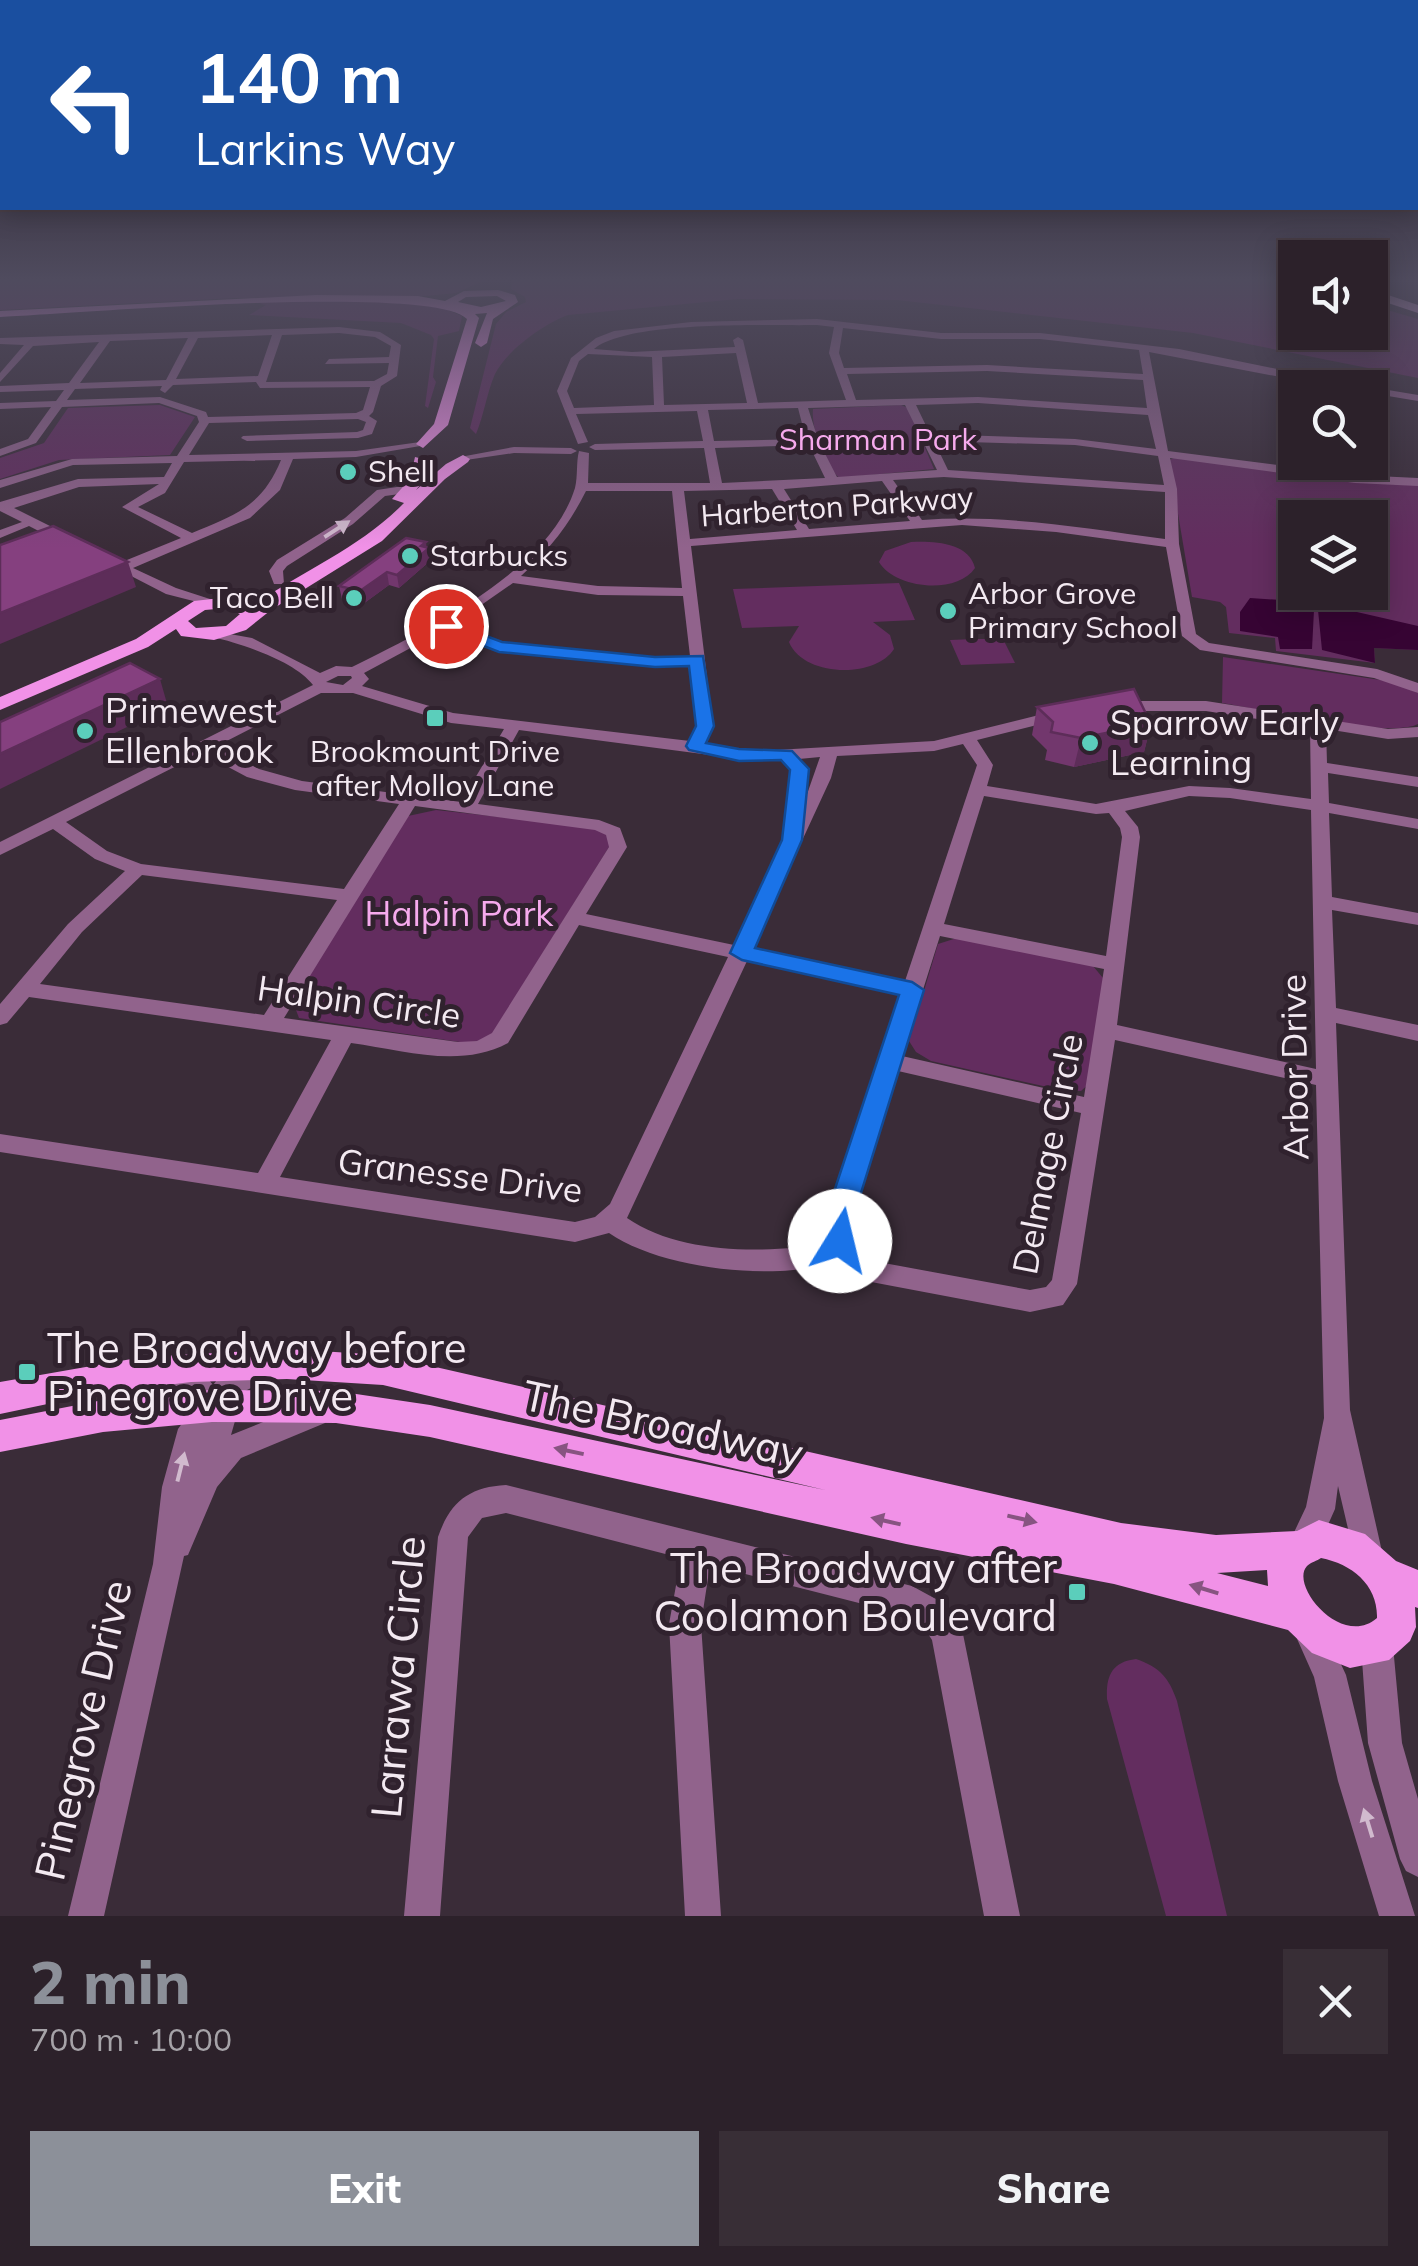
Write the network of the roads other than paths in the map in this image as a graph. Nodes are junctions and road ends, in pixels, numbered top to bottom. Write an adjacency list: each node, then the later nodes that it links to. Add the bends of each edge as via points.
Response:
1 (84, 369): 22 (street)
2 (176, 369): 19 (street)
3 (264, 369): 18 (street)
4 (328, 369): 21 (street)
5 (393, 369): 20 (street)
6 (458, 369): 49 (main road, via 442,423)
7 (473, 369): 35 (main road)
8 (571, 369): 37 (street, via 562,391)
9 (658, 369): 36 (street)
10 (745, 369): 32 (street)
11 (918, 369): 15 (street)
12 (1010, 369): 17 (street)
13 (1148, 369): 17 (street)
14 (1249, 369): 16 (street)
15 (840, 371): 29 (street)
16 (1278, 375)
17 (1149, 378): 38 (street)
18 (260, 380): 19 (street); 23 (street)
19 (169, 383): 22 (street); 27 (street)
20 (376, 384): 21 (street); 39 (street, via 368,412)
21 (322, 386): 23 (street)
22 (71, 387): 24 (street); 30 (street)
23 (272, 388): 41 (street)
24 (0, 390)
25 (1388, 393): 26 (street)
26 (1418, 398)
27 (160, 400): 30 (street); 42 (street)
28 (909, 402): 29 (street); 38 (street); 43 (street)
29 (852, 403): 31 (street)
30 (58, 404): 33 (street); 50 (street, via 32,441)
31 (802, 404): 32 (street); 45 (street)
32 (753, 405): 34 (street)
33 (5, 406): 40 (street)
34 (702, 406): 36 (street); 46 (street)
35 (462, 408)
36 (659, 408): 37 (street)
37 (569, 411): 47 (street)
38 (1152, 412): 51 (street)
39 (360, 416): 41 (street); 44 (street, via 372,420 368,432 358,435)
40 (0, 418)
41 (257, 419): 42 (street); 44 (street)
42 (204, 420): 54 (street)
43 (925, 437): 51 (street, via 1075,442); 56 (street)
44 (247, 438): 53 (street)
45 (813, 442): 46 (street); 61 (street)
46 (709, 444): 47 (street); 67 (street)
47 (581, 447): 48 (street); 65 (street)
48 (461, 448): 49 (main road); 49 (main road, via 438,463); 87 (main road, via 379,536)
49 (420, 452): 52 (street); 85 (main road, one-way to 49, via 279,581 360,534 410,489)
50 (0, 453)
51 (1164, 454): 55 (street); 68 (street)
52 (288, 455): 53 (street); 75 (street, via 261,505)
53 (237, 457): 54 (street)
54 (180, 458): 59 (street); 63 (street, via 72,462)
55 (1278, 465)
56 (944, 473): 57 (street); 68 (street)
57 (885, 477): 61 (street); 71 (street)
58 (1388, 478): 62 (street)
59 (167, 480): 60 (street); 69 (street)
60 (103, 482): 69 (street); 70 (street, via 74,484)
61 (832, 482): 64 (street)
62 (1418, 482)
63 (0, 484)
64 (776, 486): 67 (street); 73 (street)
65 (582, 488): 66 (street); 81 (street, via 553,535)
66 (678, 488): 67 (street); 76 (street)
67 (717, 488)
68 (1170, 489): 77 (street)
69 (140, 500): 75 (street, via 130,510)
70 (1, 509): 72 (street); 78 (street)
71 (918, 522): 73 (street, Harberton Parkway); 77 (street, Harberton Parkway, via 1008,523)
72 (23, 526): 74 (street); 78 (street)
73 (805, 532): 76 (street, Harberton Parkway)
74 (0, 534)
75 (194, 539): 80 (street)
76 (684, 543): 84 (street)
77 (1172, 544): 94 (street, via 1186,628 1195,642)
78 (75, 548): 79 (street); 80 (street); 82 (street)
79 (38, 549)
80 (122, 567): 83 (street)
81 (509, 578): 84 (street, via 644,594); 88 (street)
82 (146, 587): 83 (street); 86 (street, via 166,598)
83 (162, 587): 85 (street)
84 (688, 592): 90 (street)
85 (214, 602): 86 (main road); 87 (main road, via 246,607)
86 (179, 618): 89 (main road, via 187,632); 95 (main road, via 142,643)
87 (247, 620): 89 (main road); 91 (street)
88 (446, 626): 90 (street, via 499,647); 92 (street)
89 (212, 634): 93 (street, via 247,641); 98 (main road)
90 (697, 660): 103 (street, via 705,726)
91 (336, 670): 92 (street); 93 (street)
92 (354, 680): 93 (street, via 335,691); 100 (street, via 433,714)
93 (320, 683): 104 (street)
94 (1417, 686)
95 (0, 704)
96 (1096, 708): 99 (street, via 1187,705)
97 (1072, 712): 102 (street)
98 (0, 720)
99 (1318, 724): 101 (street); 107 (street, Arbor Drive)
100 (513, 727): 103 (street); 112 (street)
101 (1418, 732)
102 (968, 739): 105 (street); 109 (street, via 984,764)
103 (696, 746): 106 (street)
104 (203, 747): 110 (street, Halpin Circle, via 274,780); 114 (street)
105 (830, 752): 106 (street); 116 (street, Granesse Drive)
106 (786, 755): 116 (street, Granesse Drive, via 801,778)
107 (1319, 767): 108 (street); 111 (street, Arbor Drive)
108 (1418, 782)
109 (974, 789): 113 (street); 123 (street)
110 (408, 802): 112 (street, Halpin Circle); 119 (street)
111 (1318, 808): 113 (street, via 1202,791); 115 (street); 120 (street, Arbor Drive)
112 (466, 809): 121 (street, Halpin Circle, via 611,829 616,853)
113 (1115, 809): 125 (street, Delmage Circle, via 1131,838)
114 (54, 822): 117 (street); 118 (street)
115 (1418, 824)
116 (792, 840): 124 (street, Granesse Drive)
117 (0, 849)
118 (138, 870): 119 (street); 126 (street, via 75,928)
119 (350, 896): 130 (street)
120 (1324, 902): 122 (street); 128 (street, Arbor Drive)
121 (575, 918): 124 (street); 133 (street, Halpin Circle, via 489,1046 458,1050)
122 (1418, 918)
123 (934, 928): 125 (street); 127 (street)
124 (742, 953): 127 (street); 139 (street, Granesse Drive)
125 (1114, 964): 131 (street, Delmage Circle)
126 (24, 989): 129 (street); 130 (street, Halpin Circle)
127 (912, 990): 134 (street)
128 (1327, 1014): 132 (street); 135 (street, Arbor Drive)
129 (0, 1018)
130 (271, 1022): 133 (street, Halpin Circle)
131 (1106, 1030): 135 (street); 136 (street, Delmage Circle)
132 (1418, 1033)
133 (346, 1034): 138 (street)
134 (890, 1061): 136 (street); 140 (street, via 838,1222)
135 (1328, 1080): 144 (street, Arbor Drive)
136 (1091, 1106): 140 (street, Delmage Circle, via 1066,1276 1054,1297 1030,1301 876,1273)
137 (0, 1143): 138 (street, Granesse Drive)
138 (264, 1184): 139 (street, Granesse Drive, via 575,1232)
139 (610, 1220): 140 (street, via 660,1246 782,1262 821,1259)
140 (844, 1249)
141 (290, 1363): 142 (main road, The Broadway, via 202,1365); 145 (street, via 231,1384); 148 (main road, The Broadway, one-way to 148, via 432,1379 1121,1542 1216,1554)
142 (6, 1396): 145 (street, via 178,1383 198,1386)
143 (336, 1407): 145 (main road, The Broadway); 147 (street, via 231,1449); 152 (main road, The Broadway, one-way to 143, via 1114,1566 430,1421)
144 (1336, 1410): 148 (street, via 1320,1509); 151 (street)
145 (202, 1418): 146 (main road, The Broadway, via 154,1412 103,1416); 147 (street, Pinegrove Drive, via 221,1421); 150 (street, Pinegrove Drive, one-way to 145, via 176,1487)
146 (0, 1436)
147 (204, 1484): 150 (street, Pinegrove Drive)
148 (1300, 1546): 151 (main road, via 1335,1541); 152 (main road, via 1285,1570)
149 (697, 1550): 156 (street, Larrawa Circle, via 517,1499 478,1503 462,1513 451,1550); 157 (street, via 686,1624); 158 (street, Larrawa Circle, via 912,1602 938,1618 953,1658)
150 (168, 1564): 155 (street, Pinegrove Drive)
151 (1390, 1574): 153 (main road)
152 (1302, 1619): 153 (main road, via 1342,1646 1360,1649); 159 (street, one-way to 152, via 1330,1676)
153 (1397, 1635): 154 (street, via 1385,1742)
154 (1418, 1859)
155 (86, 1916)
156 (422, 1916)
157 (703, 1916)
158 (1002, 1916)
159 (1397, 1916)

